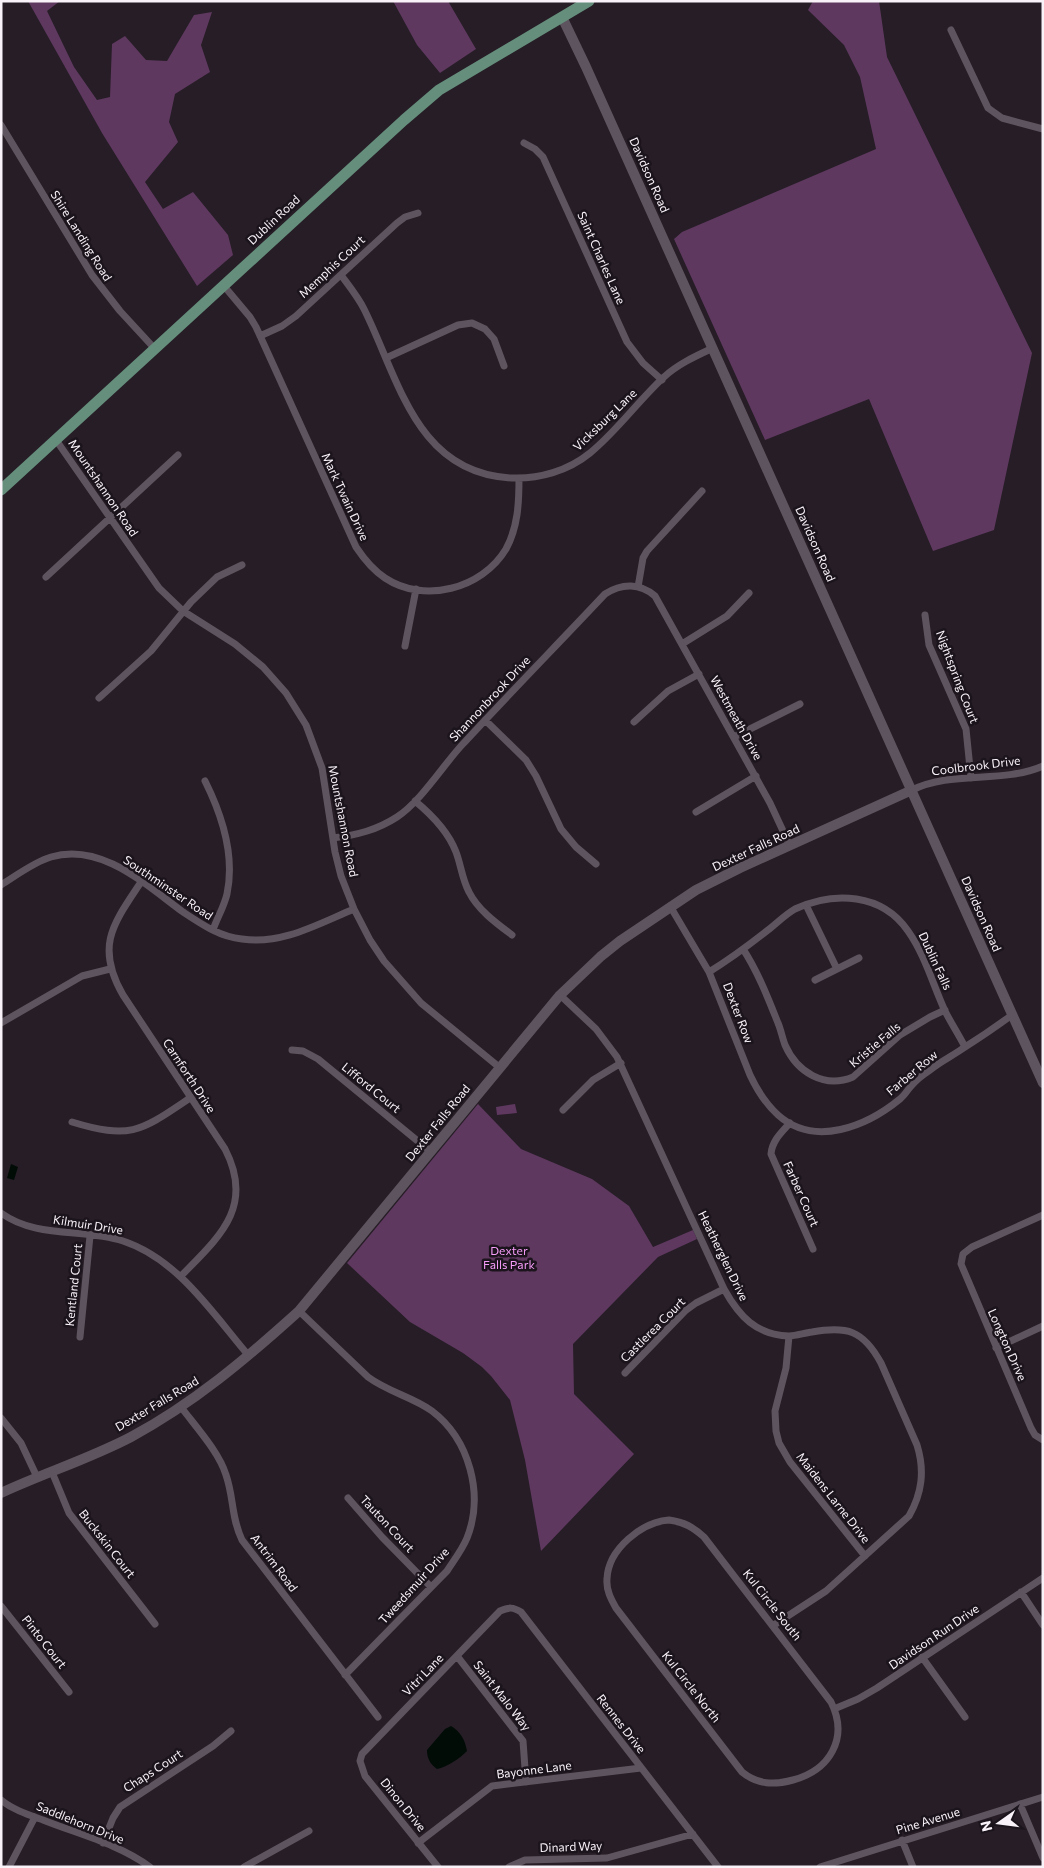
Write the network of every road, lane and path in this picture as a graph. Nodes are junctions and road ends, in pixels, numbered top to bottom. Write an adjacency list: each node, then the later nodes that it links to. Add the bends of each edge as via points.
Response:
1 (589, 1): 2 (main road, Dublin Road)
2 (562, 17): 9 (main road, Dublin Road, via 439,90); 11 (street, Davidson Road)
3 (951, 30): 5 (street, via 988,108 1002,118)
4 (1, 125): 12 (street, Shire Landing Road, via 92,276)
5 (1043, 129)
6 (524, 143): 15 (street, Saint Charles Lane, via 543,156 627,342)
7 (418, 213): 8 (street, Memphis Court, via 397,223)
8 (341, 275): 10 (street, Memphis Court, via 296,316); 13 (street, Vicksburg Lane, via 364,308)
9 (224, 286): 10 (street, Mark Twain Drive, via 250,317); 12 (main road, Dublin Road)
10 (260, 336): 25 (street, Mark Twain Drive, via 356,547 386,578)
11 (713, 348): 15 (street, Vicksburg Lane, via 688,360); 41 (street, Davidson Road)
12 (155, 349): 16 (main road, Dublin Road)
13 (386, 358): 14 (street, via 458,325 472,323 485,329 494,339); 18 (street, Vicksburg Lane, via 420,428 435,446 464,467 491,475)
14 (504, 366)
15 (662, 380): 18 (street, Vicksburg Lane, via 590,453 559,471)
16 (56, 440): 19 (main road, Dublin Road); 21 (street, Mountshannon Road)
17 (178, 455): 21 (street)
18 (519, 478): 25 (street, Mark Twain Drive, via 514,528 507,547 495,562 480,576 454,588)
19 (1, 490)
20 (702, 491): 24 (street, via 646,551)
21 (111, 518): 23 (street); 27 (street, Mountshannon Road, via 159,588)
22 (242, 565): 27 (street, via 217,577)
23 (46, 577)
24 (638, 587): 29 (street, Westmeath Drive, via 650,591); 34 (street, Shannonbrook Drive, via 618,587 605,594)
25 (416, 590): 30 (street)
26 (749, 593): 29 (street, via 727,616)
27 (183, 611): 32 (street, via 151,651); 44 (street, Mountshannon Road, via 235,644 263,667 286,693 306,725 322,768)
28 (925, 615): 39 (street, Nightspring Court, via 929,645 966,728)
29 (682, 644): 31 (street, Westmeath Drive)
30 (405, 646)
31 (699, 674): 35 (street, via 668,691); 36 (street, Westmeath Drive)
32 (99, 698)
33 (800, 704): 36 (street)
34 (485, 720): 42 (street, Shannonbrook Drive); 46 (street, via 526,760 561,829)
35 (634, 722)
36 (734, 736): 38 (street, Westmeath Drive)
37 (1043, 766): 39 (street, Coolbrook Drive, via 1009,775)
38 (756, 776): 43 (street); 45 (street, Westmeath Drive)
39 (971, 778): 41 (street, Coolbrook Drive, via 925,784)
40 (205, 781): 52 (street, via 216,802 230,866 226,896)
41 (912, 790): 45 (street, Dexter Falls Road); 62 (street, Davidson Road)
42 (415, 801): 44 (street, Shannonbrook Drive, via 400,816 377,829); 53 (street, via 442,827 456,852 465,884 475,902)
43 (696, 812)
44 (333, 838): 51 (street, Mountshannon Road, via 341,876)
45 (790, 846): 50 (street, Dexter Falls Road, via 714,881)
46 (596, 864)
47 (141, 882): 48 (street, Southminster Road, via 118,867 78,853 46,859); 52 (street, Southminster Road); 56 (street, Carnforth Drive, via 112,930 108,949)
48 (1, 885)
49 (806, 905): 54 (street, Dublin Falls, via 794,910); 57 (street); 61 (street, Dublin Falls, via 842,897 864,900 891,912 914,942)
50 (670, 906): 58 (street, Dexter Row); 60 (street, Dexter Falls Road, via 600,957)
51 (354, 909): 52 (street, Southminster Road, via 295,934 266,940 240,939); 67 (street, Mountshannon Road, via 379,954 420,1003)
52 (213, 930)
53 (512, 935)
54 (743, 949): 58 (street, Dublin Falls); 61 (street, Kristie Falls, via 786,1046 798,1065 820,1080 853,1077 900,1035)
55 (859, 958): 57 (street)
56 (110, 969): 63 (street, via 82,976); 70 (street, Carnforth Drive, via 123,995)
57 (837, 969): 59 (street)
58 (709, 972): 73 (street, Dexter Row, via 750,1075 768,1104)
59 (815, 980)
60 (560, 995): 66 (street, Heatherglen Drive, via 596,1029); 67 (street, Dexter Falls Road)
61 (945, 1010): 64 (street, Dublin Falls)
62 (1012, 1015): 64 (street, Farber Row); 68 (street, Davidson Road)
63 (1, 1023)
64 (965, 1048): 73 (street, Farber Row, via 932,1068 901,1098 854,1127 822,1131)
65 (292, 1050): 74 (street, Lifford Court, via 303,1051 318,1059)
66 (621, 1064): 71 (street, via 593,1080); 80 (street, Heatherglen Drive)
67 (499, 1067): 74 (street, Dexter Falls Road)
68 (1040, 1068): 69 (street, Davidson Road)
69 (1043, 1082)
70 (190, 1098): 72 (street, via 152,1124 132,1130 109,1132); 79 (street, Carnforth Drive, via 229,1158 236,1178 236,1196 227,1224 219,1236)
71 (564, 1110)
72 (72, 1122)
73 (790, 1123): 78 (street, Farber Court, via 776,1138 771,1154)
74 (431, 1152): 81 (street, Dexter Falls Road)
75 (1, 1213): 77 (street, Kilmuir Drive, via 25,1226)
76 (1043, 1215): 85 (street, Longton Drive, via 963,1254 962,1271)
77 (90, 1236): 79 (street, Kilmuir Drive, via 138,1247); 84 (street, Kentland Court)
78 (814, 1249)
79 (181, 1276): 86 (street, Kilmuir Drive)
80 (724, 1289): 83 (street, Heatherglen Drive, via 735,1309 748,1322 764,1330); 87 (street, Castlerea Court, via 684,1312)
81 (299, 1311): 86 (street, Dexter Falls Road); 98 (street, Tweedsmuir Drive, via 368,1377 432,1411 453,1433 464,1452 474,1490 472,1522 458,1556)
82 (1043, 1326): 85 (street)
83 (790, 1336): 96 (street, Maidens Larne Drive, via 775,1411 780,1443 790,1462); 96 (street, Heatherglen Drive, via 827,1329 846,1330 864,1341 874,1351 911,1428 921,1458 922,1481 918,1501 910,1516)
84 (80, 1337)
85 (996, 1348): 90 (street, Longton Drive, via 1031,1428)
86 (249, 1356): 88 (street, Dexter Falls Road)
87 (625, 1373)
88 (181, 1407): 91 (street, Dexter Falls Road, via 130,1437); 107 (street, Antrim Road, via 221,1462 242,1540)
89 (1, 1418): 92 (street, via 21,1443)
90 (1043, 1440)
91 (52, 1472): 92 (street, Dexter Falls Road); 102 (street, Buckskin Court, via 69,1513)
92 (37, 1477): 93 (street, Dexter Falls Road)
93 (1, 1493)
94 (348, 1498): 98 (street, Tauton Court)
95 (618, 1552): 103 (street, Kul Circle South, via 634,1533 645,1526 657,1521 683,1522 704,1537); 115 (street, Kul Circle North, via 608,1567 607,1578 607,1588 616,1608 742,1772 767,1784)
96 (865, 1556): 103 (street, via 826,1591)
97 (1043, 1578): 99 (street, Davidson Run Drive)
98 (431, 1587): 107 (street, Tweedsmuir Drive)
99 (1021, 1592): 104 (street); 106 (street, Davidson Run Drive)
100 (1, 1606): 108 (street, Pinto Court)
101 (500, 1611): 105 (street, Vitri Lane); 114 (street, Rennes Drive, via 508,1607 521,1612)
102 (155, 1624)
103 (774, 1625): 109 (street, Kul Circle South)
104 (1043, 1625)
105 (457, 1656): 113 (street, Vitri Lane); 116 (street, Saint Malo Way, via 522,1741)
106 (922, 1657): 109 (street, Davidson Run Drive, via 877,1688); 111 (street)
107 (346, 1675): 110 (street, Antrim Road)
108 (69, 1692)
109 (834, 1709): 115 (street, Kul Circle South, via 838,1732 832,1752 819,1768)
110 (378, 1717)
111 (965, 1717)
112 (231, 1732): 125 (street, Chaps Court, via 120,1807)
113 (362, 1754): 124 (street, Dinon Drive, via 360,1761 365,1776)
114 (641, 1768): 116 (street, Bayonne Lane); 122 (street, Rennes Drive)
115 (808, 1775)
116 (526, 1782): 124 (street, Bayonne Lane, via 492,1786)
117 (1043, 1798): 119 (street, Pine Avenue)
118 (1, 1800): 120 (street, Saddlehorn Drive)
119 (1020, 1804): 123 (street, Pine Avenue); 126 (street)
120 (35, 1818): 125 (street, Saddlehorn Drive); 127 (street)
121 (309, 1831): 129 (street)
122 (693, 1834): 131 (street, Dinard Way, via 607,1858 525,1860); 132 (street, Rennes Drive)
123 (902, 1840): 133 (street, Pine Avenue); 134 (street)
124 (418, 1842): 130 (street, Dinon Drive)
125 (102, 1843): 128 (street, Saddlehorn Drive)
126 (1043, 1858)
127 (8, 1867)
128 (150, 1867)
129 (244, 1867)
130 (438, 1867)
131 (509, 1867)
132 (718, 1867)
133 (820, 1867)
134 (913, 1867)

